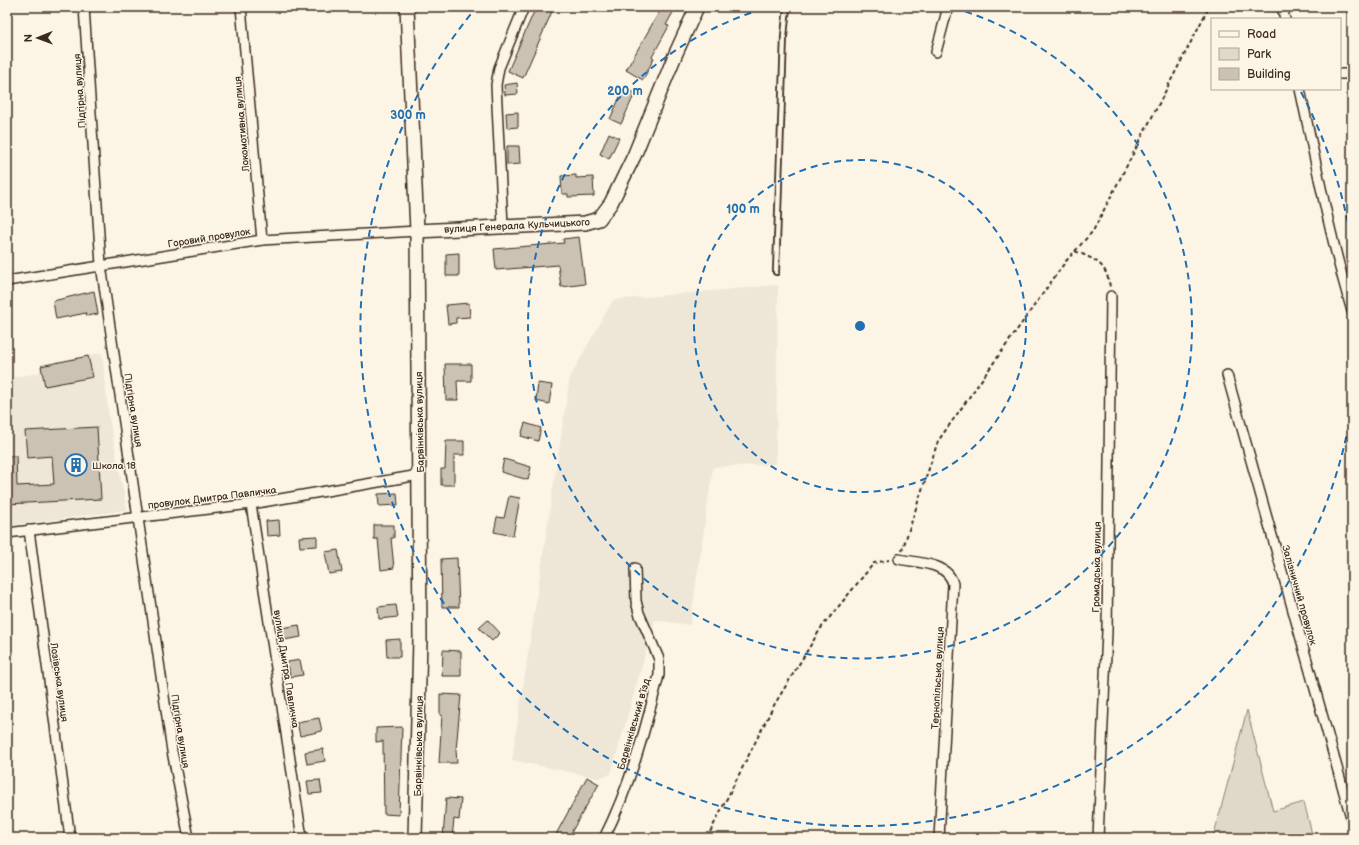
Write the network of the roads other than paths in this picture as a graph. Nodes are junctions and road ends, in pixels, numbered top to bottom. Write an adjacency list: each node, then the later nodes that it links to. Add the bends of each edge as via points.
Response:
1 (84, 7): 17 (street, Підгірна вулиця)
2 (241, 7): 16 (street, Локомотивна вулиця)
3 (407, 7): 15 (street, Барвінківська вулиця)
4 (524, 7): 14 (street, via 498,68 496,85)
5 (697, 7): 14 (street, вулиця Генерала Кульчицького, via 634,156 611,203 600,219 585,223)
6 (787, 7): 18 (lane)
7 (948, 7): 10 (street)
8 (1282, 7): 9 (street)
9 (1285, 18)
10 (936, 52)
11 (1341, 74): 12 (street)
12 (1352, 74)
13 (1300, 90): 21 (street)
14 (503, 226): 15 (street, вулиця Генерала Кульчицького)
15 (417, 231): 16 (street, Горовий провулок); 23 (street, Барвінківська вулиця)
16 (262, 240): 17 (street, Горовий провулок)
17 (101, 265): 19 (street, Горовий провулок); 25 (street, Підгірна вулиця)
18 (776, 272)
19 (7, 281)
20 (1111, 296): 37 (street, Громадська вулиця, via 1106,631)
21 (1352, 311)
22 (1227, 375): 30 (street, Залізничний провулок)
23 (419, 475): 24 (street, провулок Дмитра Павличка); 34 (street, Барвінківська вулиця, via 420,639)
24 (251, 504): 25 (street, провулок Дмитра Павличка); 33 (street, вулиця Дмитра Павличка)
25 (139, 517): 26 (street, провулок Дмитра Павличка); 32 (street, Підгірна вулиця, via 172,751)
26 (29, 530): 27 (street, провулок Дмитра Павличка); 31 (street, Лозівська вулиця)
27 (7, 533)
28 (899, 558): 36 (street, Тернопільська вулиця, via 942,568 952,577 953,584)
29 (635, 568): 35 (street, Барвінківський в’їзд, via 636,601 659,659 659,675 634,767)
30 (1352, 821)
31 (70, 838)
32 (189, 838)
33 (302, 838)
34 (415, 838)
35 (604, 838)
36 (939, 838)
37 (1098, 838)

